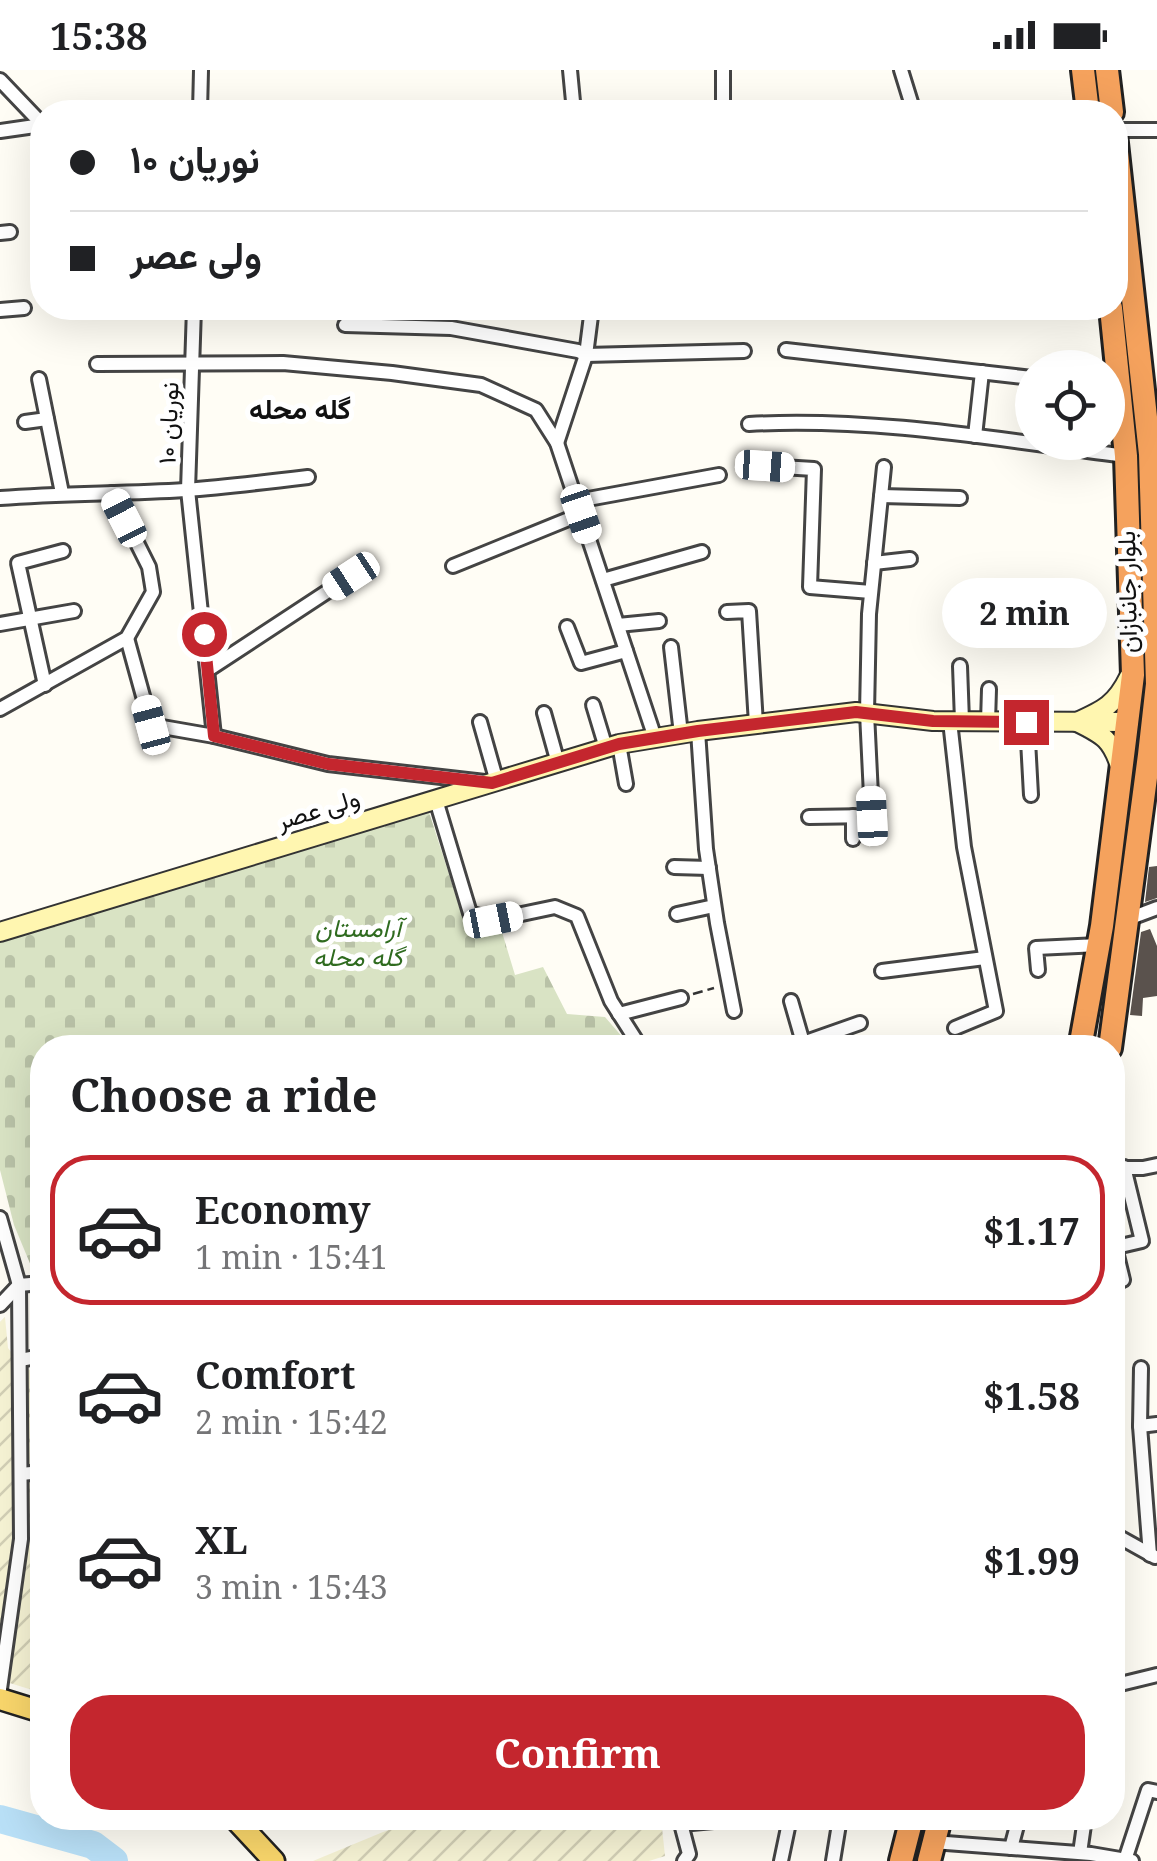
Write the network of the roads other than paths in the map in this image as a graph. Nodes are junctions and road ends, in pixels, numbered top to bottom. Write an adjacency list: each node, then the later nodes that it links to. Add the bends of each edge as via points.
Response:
1 (201, 70): 8 (street)
2 (570, 70): 9 (street)
3 (724, 70): 10 (street)
4 (901, 70): 11 (street)
5 (1083, 70): 12 (highway)
6 (1107, 70): 13 (highway)
7 (0, 80): 14 (street)
8 (200, 100)
9 (573, 100)
10 (724, 100)
11 (910, 100)
12 (1087, 100)
13 (1111, 100)
14 (30, 112)
15 (30, 127): 18 (street)
16 (1157, 130): 17 (street)
17 (1128, 131)
18 (0, 132)
19 (1128, 223): 34 (highway, بلوار جانبازان)
20 (24, 308): 21 (street)
21 (0, 310)
22 (194, 320): 31 (street, نوریان ۱۰)
23 (590, 320): 29 (street)
24 (1112, 320): 28 (highway, بلوار جانبازان)
25 (345, 325): 29 (street, via 451,328)
26 (744, 350): 29 (street)
27 (786, 350): 32 (street)
28 (1113, 350)
29 (586, 355): 40 (street)
30 (97, 364): 31 (street)
31 (192, 364): 40 (street, via 283,363 481,385 536,410); 47 (street, نوریان ۱۰)
32 (982, 372): 33 (street); 39 (street)
33 (1015, 376)
34 (1150, 376): 54 (highway, بلوار جانبازان)
35 (39, 379): 36 (street)
36 (47, 419): 37 (street); 48 (street)
37 (25, 422)
38 (749, 424): 39 (street, via 804,421)
39 (974, 436): 42 (street)
40 (557, 443): 53 (street)
41 (1125, 450): 42 (highway, بلوار جانبازان)
42 (1126, 456): 73 (highway, بلوار جانبازان)
43 (765, 466): 62 (street, via 814,469 810,587)
44 (884, 467): 50 (street)
45 (719, 475): 53 (street)
46 (308, 477): 47 (street)
47 (188, 490): 49 (street); 75 (street, نوریان ۱۰)
48 (62, 492): 49 (street); 51 (street)
49 (112, 493): 70 (street, via 149,567 152,592)
50 (881, 496): 52 (street); 58 (street)
51 (0, 498)
52 (960, 498)
53 (579, 508): 59 (street); 61 (street)
54 (1155, 517): 73 (highway, بلوار جانبازان)
55 (63, 552): 65 (street, via 18,563)
56 (702, 552): 61 (street)
57 (910, 559): 58 (street)
58 (874, 563): 62 (street)
59 (453, 566)
60 (351, 576): 75 (street)
61 (603, 580): 68 (street)
62 (871, 592): 81 (street)
63 (74, 612): 65 (street)
64 (727, 612): 89 (street, via 749,611)
65 (31, 619): 67 (street); 76 (street)
66 (659, 622): 68 (street)
67 (0, 624)
68 (618, 625): 72 (street)
69 (567, 627): 72 (street, via 581,664)
70 (128, 638): 76 (street); 91 (street, via 151,725)
71 (671, 648): 90 (street)
72 (626, 651): 92 (street)
73 (1149, 665): 83 (highway, بلوار جانبازان); 87 (main road, via 1112,704); 88 (highway, بلوار جانبازان)
74 (960, 666): 82 (street)
75 (208, 670): 91 (street, نوریان ۱۰)
76 (45, 685): 79 (street)
77 (989, 689): 85 (street)
78 (593, 705): 93 (street)
79 (0, 709)
80 (544, 713): 94 (street)
81 (867, 713): 82 (main road, ولی عصر); 89 (main road, ولی عصر); 102 (street, via 872,816)
82 (956, 721): 85 (main road, ولی عصر); 112 (street, via 964,847)
83 (1155, 721): 88 (main road); 95 (highway, بلوار جانبازان)
84 (480, 722): 97 (street)
85 (988, 722): 86 (main road, ولی عصر)
86 (1026, 722): 87 (main road, ولی عصر); 99 (street)
87 (1078, 722): 88 (main road, ولی عصر); 96 (main road, via 1108,740)
88 (1129, 722): 96 (highway, بلوار جانبازان)
89 (756, 724): 90 (main road, ولی عصر)
90 (690, 732): 92 (main road, ولی عصر); 105 (street)
91 (214, 736): 97 (street, via 328,764)
92 (654, 738): 93 (main road, ولی عصر)
93 (613, 746): 94 (main road, ولی عصر); 98 (street)
94 (558, 763): 97 (main road, ولی عصر)
95 (1152, 767): 109 (highway, بلوار جانبازان)
96 (1122, 773): 111 (highway, بلوار جانبازان)
97 (494, 782): 100 (main road, ولی عصر)
98 (626, 784)
99 (1031, 795)
100 (436, 800): 110 (main road, ولی عصر); 118 (street, via 470,913 493,920 556,907 577,916)
101 (810, 816): 102 (street)
102 (853, 816): 103 (street)
103 (853, 840)
104 (674, 868): 105 (street)
105 (709, 868): 106 (street)
106 (714, 906): 108 (street); 117 (street)
107 (1157, 908): 109 (street)
108 (676, 914)
109 (1128, 918): 125 (highway, بلوار جانبازان)
110 (0, 932)
111 (1099, 945): 113 (street, via 1036,948); 124 (highway, بلوار جانبازان)
112 (986, 958): 114 (street); 120 (street, via 996,1011)
113 (1038, 970)
114 (882, 972)
115 (681, 998): 118 (street)
116 (791, 1001): 122 (street)
117 (734, 1011)
118 (619, 1014): 121 (street)
119 (860, 1023): 123 (street)
120 (955, 1028)
121 (632, 1035)
122 (797, 1035)
123 (828, 1035)
124 (1082, 1035)
125 (1112, 1035)
126 (1157, 1165): 127 (street)
127 (1125, 1167)
128 (1125, 1189): 130 (street, via 1142,1241)
129 (0, 1218): 132 (street)
130 (1125, 1245)
131 (30, 1285): 132 (street)
132 (19, 1286): 133 (street); 135 (street)
133 (0, 1305)
134 (30, 1358): 135 (street)
135 (20, 1360): 140 (street)
136 (1141, 1368): 138 (street)
137 (1157, 1424): 138 (street)
138 (1140, 1426): 142 (street)
139 (30, 1473): 140 (street)
140 (21, 1474): 145 (street, via 22,1539)
141 (1125, 1540): 142 (street)
142 (1153, 1556)
143 (1157, 1674): 144 (street)
144 (1125, 1683)
145 (0, 1689)
146 (0, 1699): 147 (main road)
147 (30, 1708)
148 (1157, 1792): 159 (street, via 1148,1790)
149 (245, 1830): 160 (main road)
150 (682, 1830): 161 (street, via 689,1854)
151 (787, 1830): 162 (street)
152 (838, 1830): 163 (street)
153 (909, 1830): 164 (highway)
154 (1016, 1830): 156 (street)
155 (1083, 1830): 158 (street)
156 (1012, 1848): 157 (street); 158 (street)
157 (931, 1852)
158 (1080, 1853): 159 (street)
159 (1128, 1860)
160 (274, 1861)
161 (684, 1861)
162 (781, 1861)
163 (833, 1861)
164 (901, 1861)

